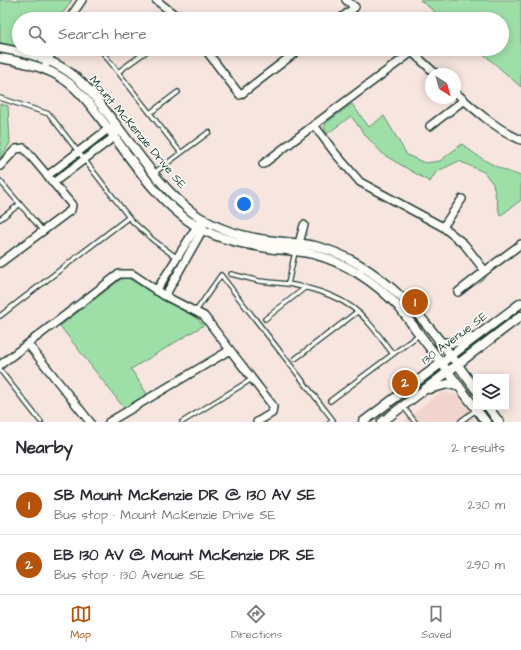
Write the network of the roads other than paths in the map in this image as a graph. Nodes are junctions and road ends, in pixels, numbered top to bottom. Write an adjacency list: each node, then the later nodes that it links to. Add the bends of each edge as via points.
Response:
1 (82, 0): 4 (street)
2 (156, 0): 5 (street)
3 (346, 0): 6 (street, via 355,7)
4 (74, 12)
5 (171, 12)
6 (349, 12)
7 (0, 48): 8 (street, Mount McKenzie Drive SE)
8 (12, 50)
9 (36, 56): 18 (street, Mount McKenzie Drive SE)
10 (50, 56): 18 (street)
11 (105, 56): 21 (lane)
12 (139, 56): 21 (lane)
13 (210, 56): 14 (street, via 240,95)
14 (291, 56)
15 (407, 56): 27 (street)
16 (416, 56): 19 (street)
17 (0, 58): 20 (street, Mount McKenzie Drive SE)
18 (48, 60): 20 (street); 30 (street, Mount McKenzie Drive SE, via 82,82)
19 (429, 68)
20 (44, 69): 29 (street, Mount McKenzie Drive SE, via 75,87)
21 (118, 72): 26 (lane)
22 (178, 92): 26 (lane)
23 (461, 97): 25 (street)
24 (0, 98): 34 (lane, via 49,114)
25 (464, 100): 28 (street); 33 (street, via 488,122)
26 (150, 114): 35 (lane)
27 (314, 125): 37 (street); 50 (street, via 360,182)
28 (430, 126)
29 (108, 128): 30 (street); 32 (street, Mount McKenzie Drive SE); 34 (street)
30 (119, 128): 32 (street); 39 (street, Mount McKenzie Drive SE)
31 (209, 132): 35 (lane)
32 (114, 137): 36 (street); 49 (street, Mount McKenzie Drive SE, via 147,180 167,201)
33 (521, 140)
34 (78, 152): 36 (lane); 40 (street)
35 (181, 153): 39 (lane)
36 (84, 160): 42 (street); 45 (lane)
37 (263, 164)
38 (0, 166): 40 (street, via 16,149 24,148)
39 (154, 173): 47 (street, Mount McKenzie Drive SE, via 173,195)
40 (47, 176): 42 (street)
41 (0, 181): 44 (lane)
42 (53, 184): 51 (street, via 72,205 71,210)
43 (462, 198): 50 (street)
44 (20, 204): 46 (lane); 51 (lane)
45 (129, 218): 54 (lane); 67 (lane)
46 (0, 219)
47 (204, 219): 49 (street); 53 (street, Mount McKenzie Drive SE, via 236,233)
48 (304, 225): 53 (street)
49 (200, 227): 53 (street, Mount McKenzie Drive SE, via 230,240 254,246); 54 (street); 55 (street)
50 (443, 227): 57 (street, via 464,244)
51 (43, 231): 56 (street)
52 (521, 244): 57 (street)
53 (297, 247): 59 (lane); 70 (street, Mount McKenzie Drive SE, via 334,261 369,280 400,307); 72 (street, Mount McKenzie Drive SE, via 319,247 376,274 408,304)
54 (177, 258): 55 (lane); 61 (street)
55 (184, 262): 63 (street)
56 (0, 263)
57 (485, 271): 62 (street)
58 (231, 274): 59 (lane, via 258,281)
59 (288, 284): 60 (lane)
60 (306, 287): 66 (lane, via 331,296); 69 (lane)
61 (156, 291): 63 (street); 73 (street, via 132,274 119,274)
62 (458, 292)
63 (165, 296): 65 (street)
64 (521, 303): 71 (street, 130 Avenue SE)
65 (195, 311): 74 (street, via 204,316); 98 (lane, via 221,275 333,420)
66 (357, 312): 75 (lane); 77 (lane)
67 (0, 316)
68 (521, 316): 79 (street, 130 Avenue SE)
69 (265, 319)
70 (420, 334): 75 (lane); 78 (street, Mount McKenzie Drive SE)
71 (479, 335): 72 (street, via 461,342); 76 (street, 130 Avenue SE)
72 (439, 342): 76 (street, Mount McKenzie Drive SE)
73 (28, 344): 80 (street); 94 (street)
74 (230, 350): 83 (street); 95 (street)
75 (393, 354): 87 (lane)
76 (451, 356): 78 (street, 130 Avenue SE); 79 (street, Mount McKenzie Drive SE)
77 (295, 359)
78 (441, 362): 82 (street, Mount McKenzie Drive SE); 99 (street, 130 Avenue SE)
79 (457, 364): 82 (street, 130 Avenue SE); 85 (street, Mount McKenzie Drive SE)
80 (0, 365)
81 (0, 370): 93 (lane)
82 (448, 372): 84 (street, Mount McKenzie Drive SE); 86 (street, 130 Avenue SE)
83 (252, 379): 96 (lane); 97 (street, via 273,406 272,413)
84 (459, 386): 86 (street, via 448,384); 88 (street, Mount McKenzie Drive SE)
85 (473, 386)
86 (421, 392): 89 (street, 130 Avenue SE)
87 (330, 401)
88 (473, 405)
89 (403, 406): 100 (street, 130 Avenue SE); 101 (lane)
90 (477, 410): 92 (lane); 102 (street, Mount McKenzie Drive SE)
91 (490, 410): 103 (street)
92 (461, 421)
93 (41, 422)
94 (90, 422)
95 (109, 422)
96 (182, 422)
97 (257, 422)
98 (330, 422)
99 (364, 422)
100 (382, 422)
101 (416, 422)
102 (486, 422)
103 (499, 422)

